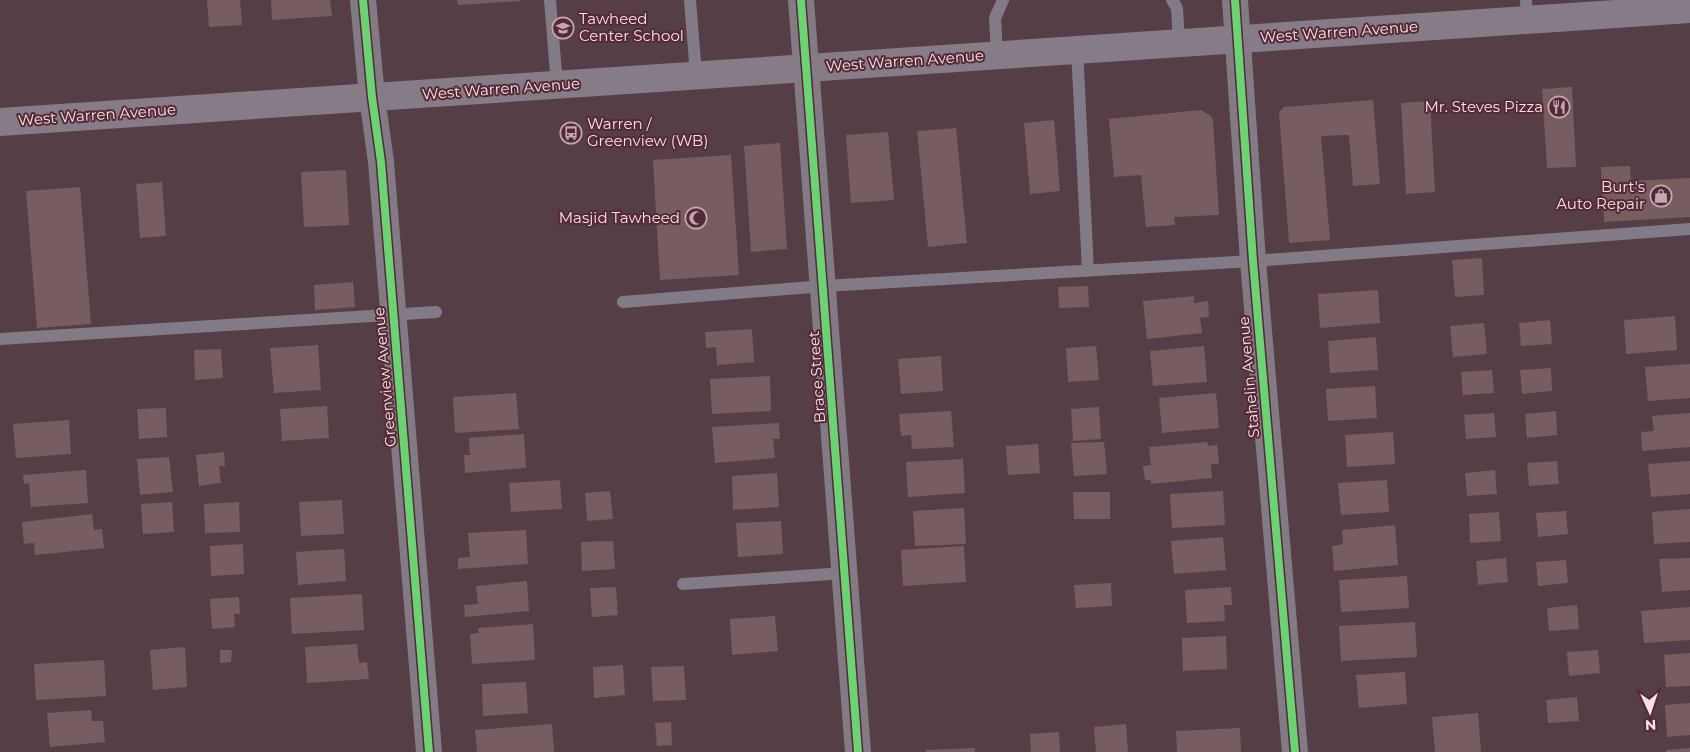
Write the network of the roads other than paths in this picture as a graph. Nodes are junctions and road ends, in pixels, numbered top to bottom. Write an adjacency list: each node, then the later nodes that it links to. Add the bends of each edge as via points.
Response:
1 (363, 0): 17 (street, Greenview Avenue)
2 (550, 0): 16 (lane)
3 (690, 0): 15 (lane)
4 (801, 0): 14 (street, Brace Street)
5 (1003, 0): 13 (lane, via 995,18)
6 (1172, 0): 11 (lane, via 1177,8)
7 (1235, 0): 10 (street, Stahelin Avenue)
8 (1690, 9): 9 (main road, West Warren Avenue)
9 (1527, 10): 10 (main road, West Warren Avenue)
10 (1237, 39): 11 (main road, West Warren Avenue); 20 (street, Stahelin Avenue)
11 (1180, 42): 12 (main road, West Warren Avenue)
12 (1077, 49): 13 (main road, West Warren Avenue); 21 (lane)
13 (997, 55): 14 (main road, West Warren Avenue)
14 (807, 67): 15 (main road, West Warren Avenue); 22 (street, Brace Street)
15 (696, 74): 16 (main road, West Warren Avenue)
16 (557, 85): 17 (main road, West Warren Avenue)
17 (372, 97): 18 (main road, West Warren Avenue); 25 (street, Greenview Avenue, via 381,162)
18 (0, 122)
19 (1690, 229): 20 (lane)
20 (1253, 261): 21 (lane); 31 (street, Stahelin Avenue)
21 (1088, 271): 22 (lane)
22 (824, 286): 23 (lane); 27 (street, Brace Street)
23 (623, 302)
24 (436, 312): 25 (lane)
25 (393, 314): 26 (lane); 29 (street, Greenview Avenue)
26 (0, 339)
27 (845, 573): 28 (lane); 30 (street, Brace Street)
28 (683, 584)
29 (429, 752)
30 (858, 752)
31 (1294, 752)

